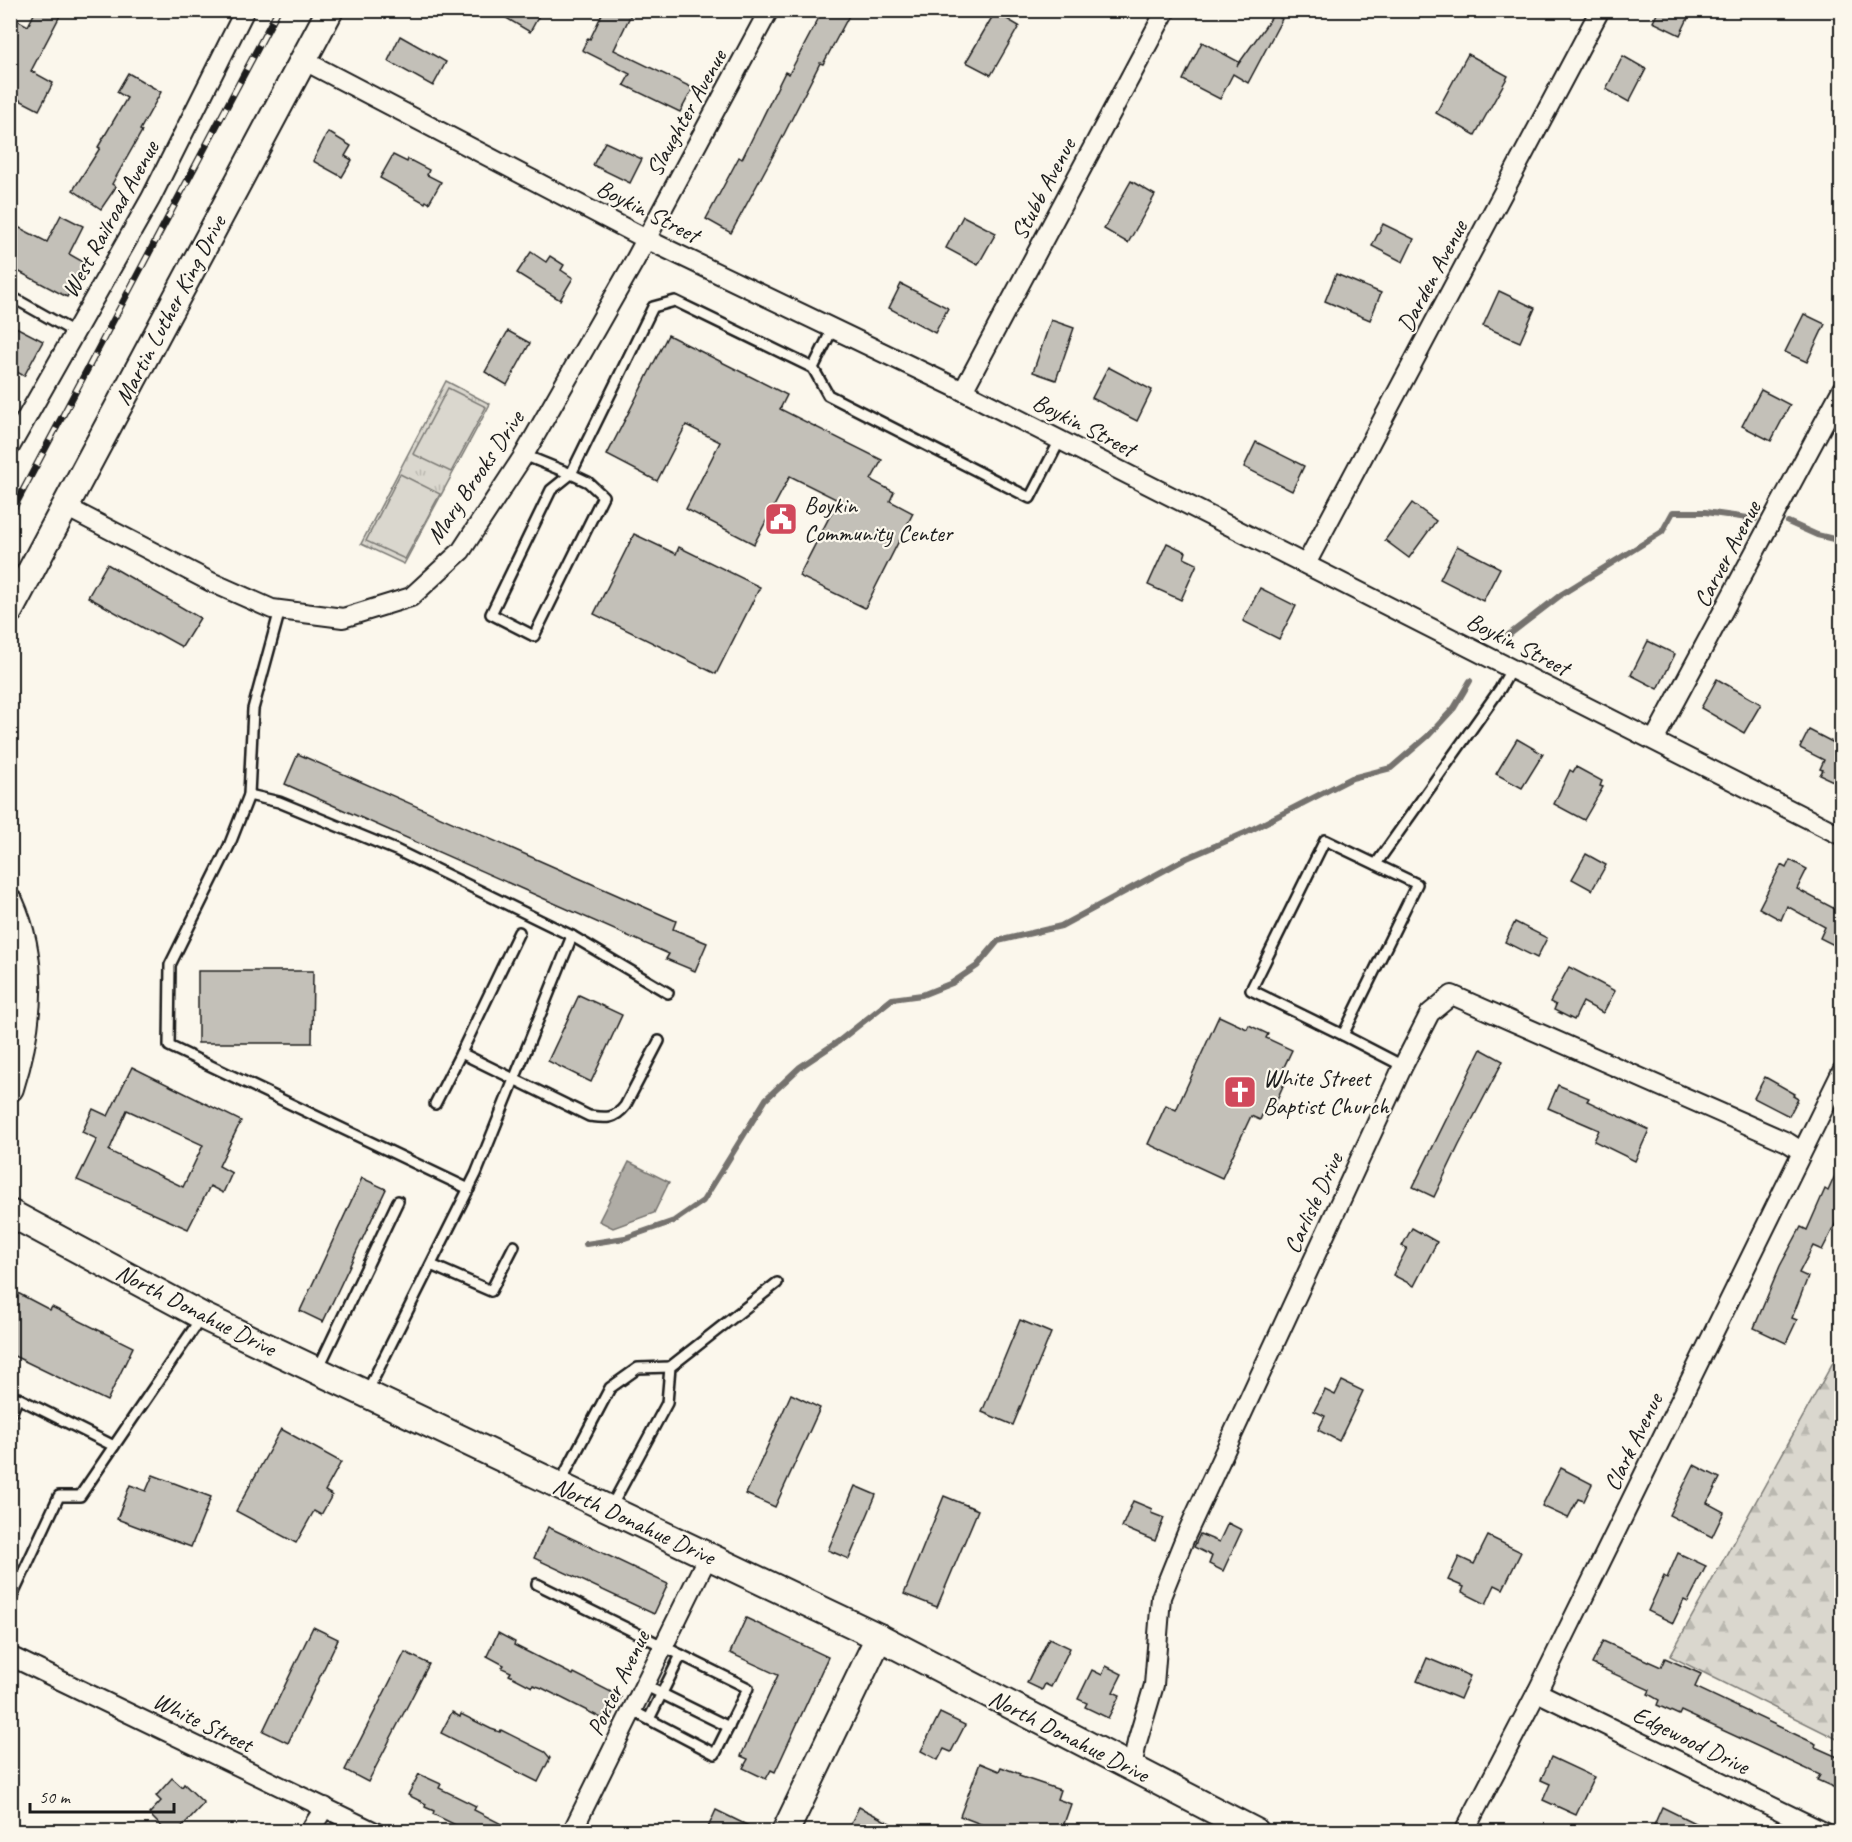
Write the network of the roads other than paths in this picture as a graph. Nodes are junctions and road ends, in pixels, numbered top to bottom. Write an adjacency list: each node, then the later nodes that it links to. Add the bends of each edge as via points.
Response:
1 (245, 10): 10 (street, West Railroad Avenue, via 151,198)
2 (330, 10): 6 (street, Martin Luther King Drive)
3 (769, 10): 7 (street, Slaughter Avenue)
4 (1167, 10): 13 (street, Stubb Avenue)
5 (1600, 10): 19 (street, Darden Avenue)
6 (303, 60): 7 (street, Boykin Street); 18 (street, Martin Luther King Drive)
7 (646, 239): 9 (street, Boykin Street); 16 (street, Mary Brooks Drive)
8 (10, 296): 10 (lane)
9 (833, 328): 11 (lane); 13 (street, Boykin Street)
10 (74, 332): 15 (street, West Railroad Avenue)
11 (813, 368): 14 (lane, via 828,395 1030,498); 17 (lane, via 675,301 653,307)
12 (1842, 389): 23 (street, Carver Avenue)
13 (963, 391): 14 (street, Boykin Street)
14 (1060, 440): 19 (street, Boykin Street)
15 (10, 447)
16 (524, 455): 17 (lane); 21 (street, Mary Brooks Drive, via 461,550 411,597 343,618)
17 (571, 474): 17 (lane, via 588,482 603,496 534,636 491,614 551,490)
18 (66, 507): 20 (street, Martin Luther King Drive); 21 (street, Mary Brooks Drive, via 211,582)
19 (1306, 564): 22 (street, Boykin Street)
20 (10, 610)
21 (280, 610): 24 (lane, via 254,709)
22 (1512, 668): 23 (street, Boykin Street); 26 (lane)
23 (1654, 740): 25 (street, Boykin Street)
24 (249, 795): 29 (lane, via 279,801 396,850); 40 (lane, via 230,846 170,965 169,1047)
25 (1842, 836)
26 (1376, 864): 31 (lane, via 1417,884); 31 (lane, via 1324,840 1251,990)
27 (10, 903): 37 (street, via 22,940 27,979 27,1018)
28 (519, 932): 33 (lane)
29 (572, 936): 30 (lane); 36 (lane)
30 (668, 993)
31 (1343, 1035): 34 (lane)
32 (659, 1041): 36 (lane, via 625,1106 619,1114 604,1118 589,1116)
33 (461, 1053): 36 (lane); 38 (lane)
34 (1403, 1066): 39 (street, Carlisle Drive, via 1430,1013 1452,995); 67 (street, Carlisle Drive, via 1161,1597 1154,1685)
35 (1842, 1071): 39 (street, Clark Avenue)
36 (515, 1078): 40 (lane)
37 (10, 1088)
38 (435, 1104)
39 (1801, 1150): 62 (street, Clark Avenue)
40 (469, 1189): 44 (lane)
41 (398, 1202): 48 (lane)
42 (10, 1213): 46 (street, North Donahue Drive)
43 (514, 1246): 44 (lane, via 491,1291)
44 (431, 1265): 49 (lane)
45 (777, 1283): 47 (lane)
46 (202, 1316): 48 (street, North Donahue Drive); 51 (lane)
47 (670, 1367): 52 (lane, via 638,1368 610,1388); 53 (lane, via 668,1403)
48 (317, 1371): 49 (street, North Donahue Drive)
49 (366, 1395): 52 (street, North Donahue Drive)
50 (10, 1416): 51 (lane, via 18,1398)
51 (114, 1446): 56 (lane, via 80,1496 59,1496)
52 (558, 1485): 53 (street, North Donahue Drive)
53 (610, 1509): 54 (street, North Donahue Drive)
54 (708, 1556): 57 (street, North Donahue Drive); 58 (street, Porter Avenue)
55 (537, 1584): 58 (lane)
56 (10, 1601)
57 (879, 1637): 67 (street, North Donahue Drive); 73 (street)
58 (663, 1646): 59 (lane); 61 (street, Porter Avenue)
59 (681, 1655): 63 (lane); 66 (lane, via 748,1688)
60 (10, 1656): 68 (street, White Street)
61 (644, 1685): 63 (lane); 64 (street, Porter Avenue)
62 (1537, 1692): 74 (street, Clark Avenue); 75 (street, Edgewood Drive)
63 (662, 1694): 65 (lane); 66 (lane)
64 (631, 1710): 65 (lane); 72 (street, Porter Avenue)
65 (649, 1719): 66 (lane, via 715,1754)
66 (729, 1726)
67 (1132, 1768): 69 (street, North Donahue Drive)
68 (325, 1808): 70 (street); 71 (street, White Street)
69 (1240, 1828)
70 (309, 1832)
71 (375, 1832)
72 (572, 1832)
73 (785, 1832)
74 (1464, 1832)
75 (1824, 1832)

